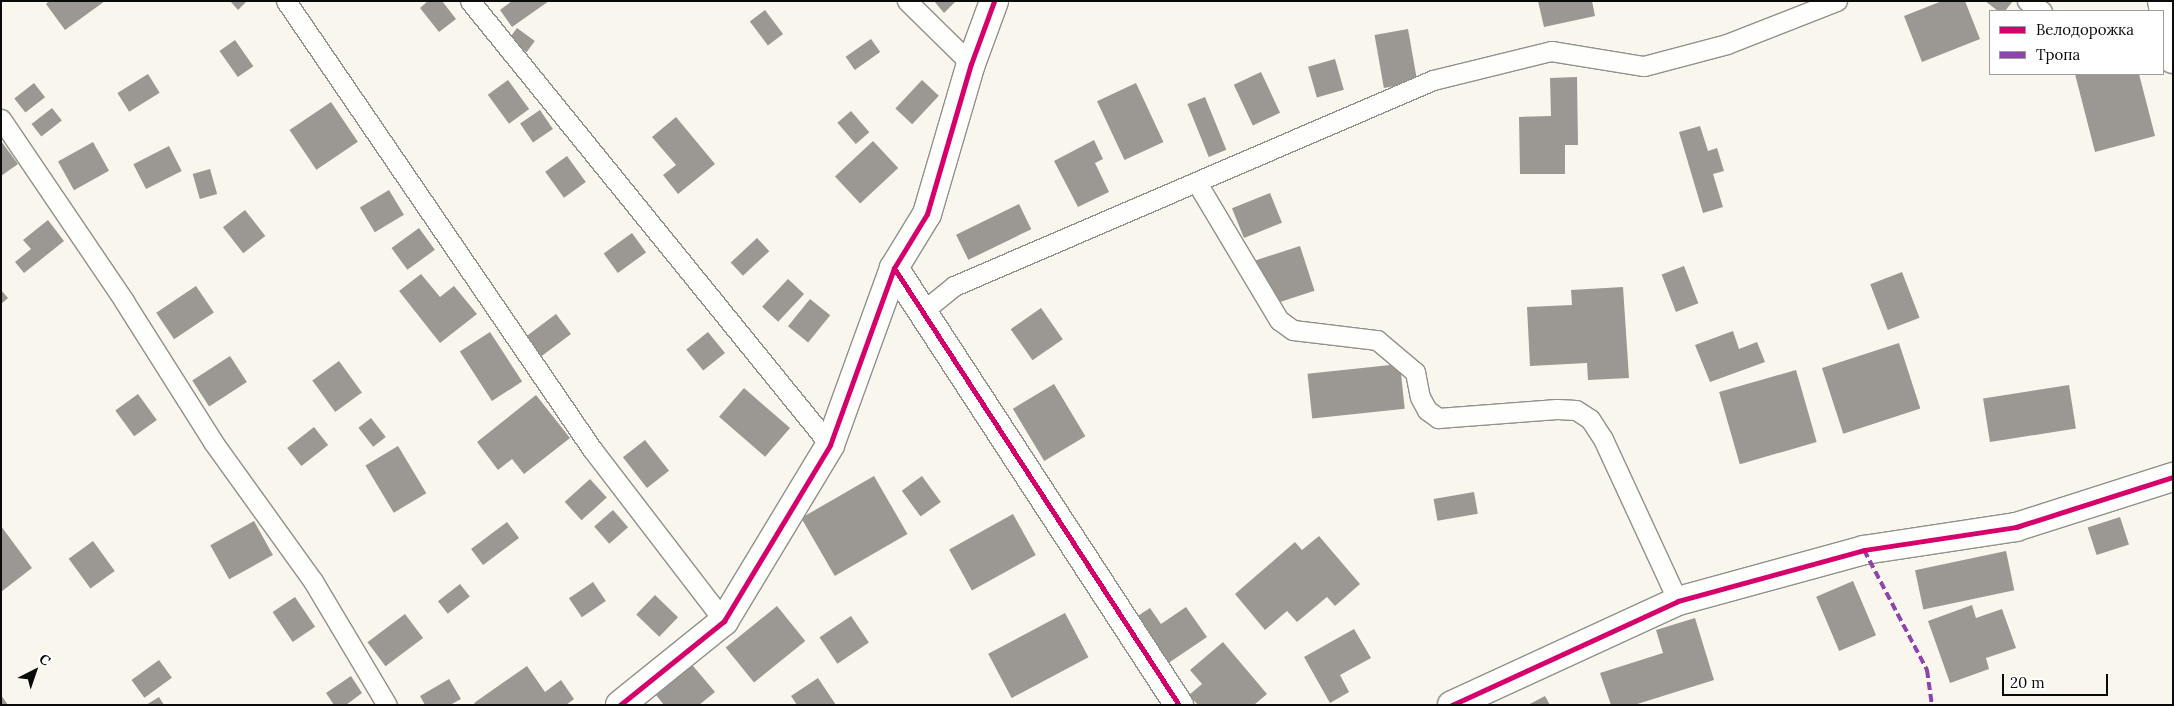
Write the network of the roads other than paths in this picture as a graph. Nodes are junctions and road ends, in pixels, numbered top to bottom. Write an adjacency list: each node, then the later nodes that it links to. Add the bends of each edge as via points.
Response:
1 (286, 1): 18 (lane, via 592,449)
2 (470, 1): 15 (lane)
3 (907, 1): 10 (lane)
4 (994, 1): 10 (street)
5 (1837, 1): 12 (lane, via 1728,44 1644,66 1551,51 1434,80)
6 (2027, 1): 7 (lane)
7 (2040, 10)
8 (2164, 12): 9 (street)
9 (2173, 59)
10 (971, 64): 13 (street, via 927,214)
11 (1, 119): 19 (lane, via 124,301 213,442 313,581)
12 (1197, 183): 14 (lane, via 954,286); 17 (lane, via 1279,320 1293,330 1377,340 1415,372 1420,397 1427,410 1438,418 1557,409 1576,410 1590,419 1603,439)
13 (894, 268): 14 (street); 15 (street)
14 (922, 312): 21 (street)
15 (830, 445): 18 (street)
16 (2173, 477): 17 (street, via 2016,527 1864,550)
17 (1678, 601): 22 (street)
18 (724, 621): 20 (street)
19 (386, 705)
20 (620, 705)
21 (1179, 705)
22 (1452, 705)

